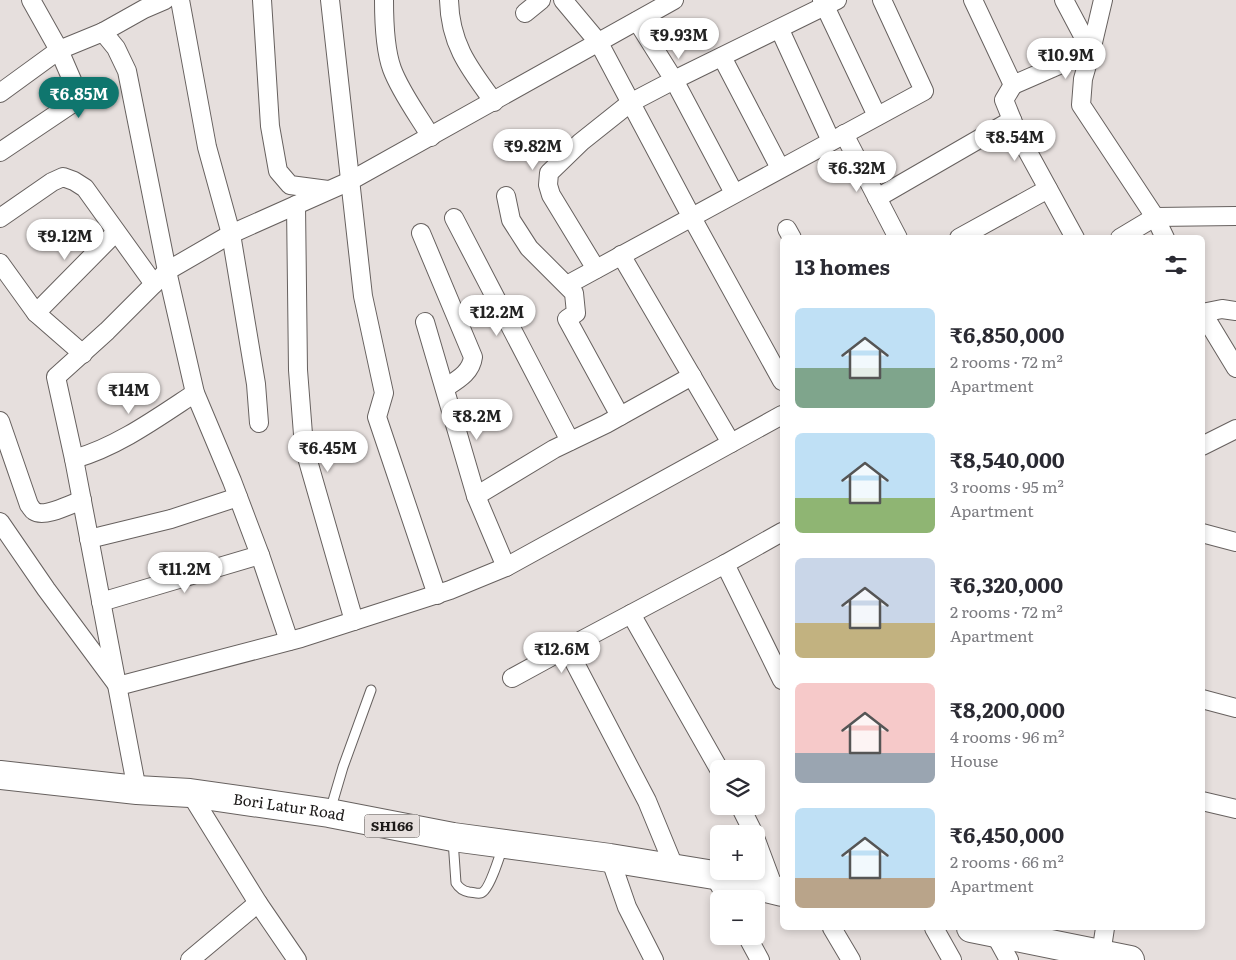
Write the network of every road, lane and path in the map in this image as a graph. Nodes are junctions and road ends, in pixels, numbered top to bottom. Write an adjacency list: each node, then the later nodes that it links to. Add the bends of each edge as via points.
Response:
1 (31, 0): 22 (street)
2 (165, 0): 16 (street)
3 (180, 0): 50 (street, via 207,146)
4 (262, 0): 38 (street, via 270,126 278,171 290,185)
5 (330, 0): 36 (street)
6 (384, 0): 32 (street, via 384,24 392,68)
7 (449, 0): 28 (street, via 457,45)
8 (541, 0): 17 (street)
9 (563, 0): 21 (street)
10 (674, 0): 18 (street)
11 (882, 0): 30 (street, via 924,91)
12 (972, 0): 26 (street)
13 (1064, 0): 23 (street)
14 (1102, 0): 23 (street)
15 (828, 2): 19 (street); 30 (street)
16 (141, 5): 20 (street)
17 (525, 14)
18 (637, 21): 21 (street); 25 (street)
19 (780, 30): 24 (street); 33 (street)
20 (103, 32): 22 (street); 59 (street, via 116,48 127,71)
21 (599, 43): 28 (street); 29 (street)
22 (58, 50): 27 (street); 34 (street, via 75,87 75,101)
23 (1091, 51): 26 (street); 45 (street, via 1083,79 1081,105)
24 (722, 58): 25 (street); 35 (street)
25 (674, 80): 29 (street); 39 (street)
26 (1014, 85): 31 (street, via 1004,100)
27 (0, 93)
28 (494, 102): 32 (street)
29 (630, 103): 43 (street); 58 (street, via 581,142 549,173 551,194)
30 (877, 116): 33 (street)
31 (1012, 120): 37 (street); 41 (street)
32 (432, 137): 36 (street)
33 (837, 138): 35 (street); 41 (street)
34 (0, 152)
35 (780, 168): 39 (street)
36 (350, 181): 38 (street); 93 (street, via 363,296 384,393 377,417)
37 (1048, 189): 52 (street); 53 (street)
38 (329, 190): 42 (street)
39 (734, 193): 43 (street)
40 (506, 196): 61 (street, via 511,220 529,248)
41 (877, 198): 51 (street)
42 (296, 205): 50 (street); 96 (street, via 298,370 304,447)
43 (691, 216): 56 (street); 70 (street)
44 (1236, 216): 45 (street)
45 (1155, 217): 54 (street); 55 (street)
46 (0, 218): 48 (street, via 52,182 63,178 85,188)
47 (454, 218): 78 (street)
48 (116, 232): 60 (street); 63 (street)
49 (421, 233): 71 (street, via 473,357 467,372)
50 (231, 234): 59 (street); 76 (street)
51 (896, 235)
52 (964, 235)
53 (1072, 235)
54 (1125, 235)
55 (1164, 235)
56 (621, 256): 58 (street); 69 (street)
57 (0, 263): 63 (street)
58 (596, 269): 61 (street)
59 (167, 271): 60 (street); 72 (street)
60 (154, 284): 67 (street)
61 (567, 285): 73 (street, via 574,293 576,312 567,319)
62 (1236, 311): 64 (street, via 1222,309)
63 (36, 313): 67 (street)
64 (1205, 313)
65 (1205, 316): 68 (street)
66 (425, 322): 71 (street)
67 (83, 354): 81 (street, via 56,377)
68 (1236, 368)
69 (692, 376): 73 (street); 79 (street)
70 (780, 377)
71 (445, 388): 82 (street)
72 (195, 394): 81 (street, via 126,436); 83 (street)
73 (620, 416): 78 (street)
74 (780, 416): 79 (street)
75 (0, 421): 84 (street, via 29,505 34,511 49,512)
76 (260, 423)
77 (1236, 429): 80 (street)
78 (570, 441): 82 (street)
79 (731, 443): 92 (street)
80 (1205, 444)
81 (74, 459): 84 (street)
82 (476, 496): 92 (street)
83 (238, 497): 88 (street, via 171,519); 90 (street)
84 (82, 500): 88 (street)
85 (0, 522): 101 (street)
86 (780, 533): 91 (street)
87 (1205, 534): 89 (street)
88 (89, 539): 94 (street)
89 (1236, 542)
90 (260, 555): 94 (street); 97 (street)
91 (725, 564): 95 (street); 99 (street)
92 (506, 567): 93 (street)
93 (436, 594): 96 (street)
94 (101, 602): 101 (street)
95 (631, 614): 98 (street); 105 (street)
96 (354, 621): 97 (street)
97 (289, 641): 101 (street)
98 (568, 648): 100 (street); 116 (street, via 647,801)
99 (780, 676)
100 (512, 678)
101 (118, 686): 107 (street)
102 (371, 690): 111 (lane, via 342,767)
103 (1205, 700): 104 (street)
104 (1236, 708)
105 (714, 760)
106 (0, 775): 107 (main road, Bori Latur Road / SH166)
107 (137, 790): 108 (main road, Bori Latur Road / SH166)
108 (190, 793): 111 (main road, Bori Latur Road / SH166); 120 (street)
109 (1205, 802): 110 (street)
110 (1236, 808)
111 (329, 813): 112 (main road, Bori Latur Road / SH166)
112 (453, 837): 113 (main road, Bori Latur Road / SH166); 113 (lane, via 456,883 465,891 479,893 488,887)
113 (504, 844): 114 (main road, Bori Latur Road / SH166)
114 (610, 858): 116 (main road, Bori Latur Road / SH166); 129 (street, via 627,907)
115 (765, 860): 119 (street)
116 (674, 869): 117 (main road, Bori Latur Road / SH166)
117 (710, 874)
118 (734, 880): 119 (main road, Bori Latur Road / SH166)
119 (779, 891)
120 (258, 903): 127 (street); 128 (street)
121 (833, 930): 131 (street)
122 (935, 930): 132 (street)
123 (983, 930): 133 (street)
124 (992, 930): 125 (main road)
125 (1103, 941): 134 (main road)
126 (752, 945): 130 (street)
127 (190, 960)
128 (297, 960)
129 (654, 960)
130 (760, 960)
131 (851, 960)
132 (952, 960)
133 (1009, 960)
134 (1130, 960)

